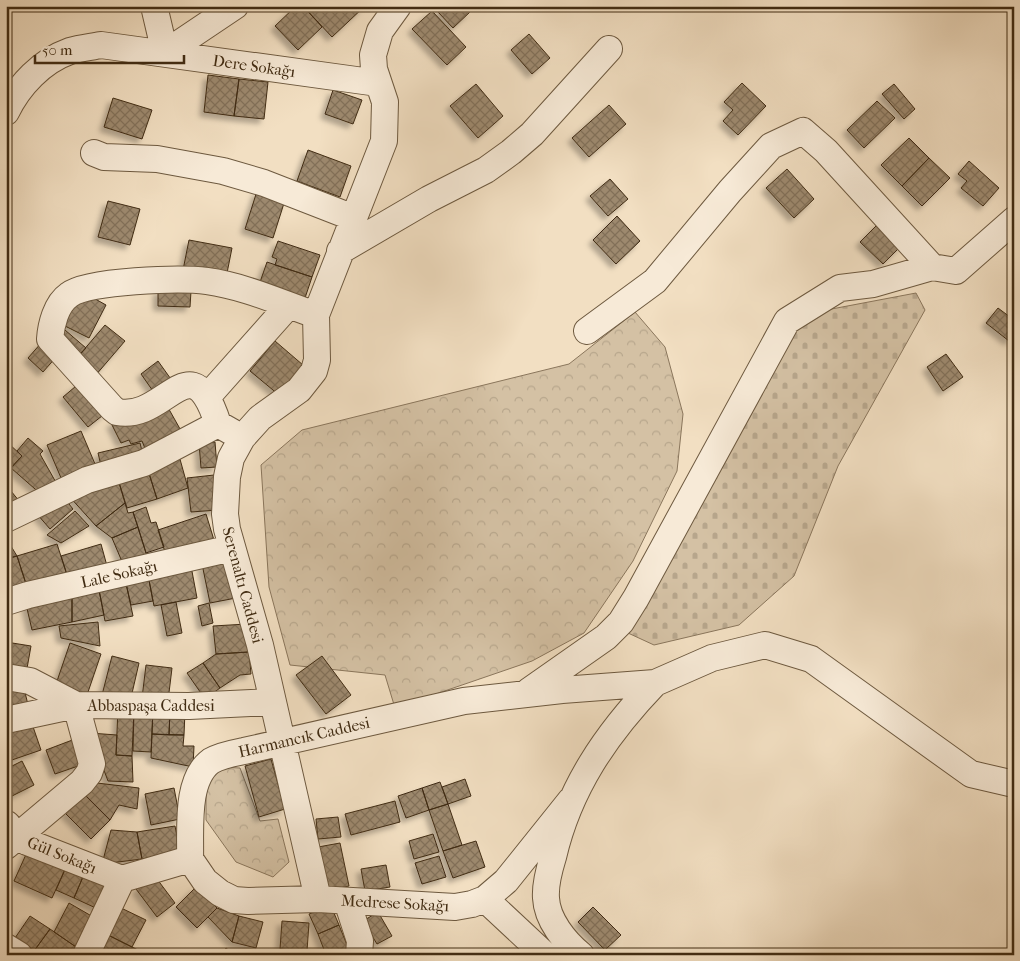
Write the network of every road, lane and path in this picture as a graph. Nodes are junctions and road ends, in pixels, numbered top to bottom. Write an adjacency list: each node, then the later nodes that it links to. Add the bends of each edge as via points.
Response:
1 (154, 6): 5 (street)
2 (235, 6): 5 (street)
3 (398, 6): 6 (street, via 375,43 372,55)
4 (609, 49): 11 (street, via 532,134 511,152 486,170)
5 (165, 53): 6 (street, Dere Sokağı); 7 (street, Dere Sokağı, via 101,46 70,51 44,65 24,84)
6 (378, 83): 9 (street, via 385,102 384,141)
7 (6, 112)
8 (94, 153): 9 (street, via 104,157 157,159 223,171 264,183)
9 (354, 218): 11 (street)
10 (1014, 220): 12 (street, via 956,271)
11 (340, 251): 14 (street)
12 (932, 267): 15 (street, via 826,151 803,132 771,146 655,281); 24 (street, via 873,284 840,288 787,320 621,622 606,637)
13 (288, 306): 14 (street); 16 (street); 16 (street, via 226,286 182,280 86,287 67,296 60,305 50,339 118,412 124,414 147,407 187,385 200,388)
14 (316, 315): 18 (street, Serenaltı Caddesi, via 316,360 309,380 260,418)
15 (587, 331)
16 (208, 396): 17 (street)
17 (218, 424): 18 (street); 19 (street, via 144,462 87,480)
18 (242, 438): 20 (street, Serenaltı Caddesi, via 231,458 227,477 225,514)
19 (6, 519)
20 (232, 548): 21 (street, Lale Sokağı); 25 (street, Serenaltı Caddesi)
21 (6, 602)
22 (6, 678): 26 (street, Abbaspaşa Caddesi, via 30,681)
23 (655, 683): 24 (street, Harmancık Caddesi); 29 (street, via 712,658 765,645 811,659 971,774); 30 (street, via 624,715 600,748)
24 (526, 693): 28 (street, Harmancık Caddesi, via 464,701)
25 (272, 702): 26 (street, Abbaspaşa Caddesi, via 190,706); 28 (street, Serenaltı Caddesi)
26 (76, 705): 27 (street); 31 (street, via 90,749 92,764 89,773 45,814)
27 (6, 720)
28 (281, 742): 32 (street, Harmancık Caddesi, via 223,756 203,768 195,780); 34 (street, Serenaltı Caddesi)
29 (1014, 784)
30 (571, 800): 35 (street, Medrese Sokağı, via 506,881); 42 (street, via 547,879 546,898 555,925)
31 (10, 835): 33 (street, Gül Sokağı)
32 (190, 859): 33 (street); 34 (street, Medrese Sokağı, via 205,882 234,900)
33 (122, 878): 39 (street)
34 (318, 899): 36 (street, Medrese Sokağı)
35 (485, 899): 36 (street, Medrese Sokağı, via 456,907); 41 (street)
36 (347, 900): 40 (street, via 360,941)
37 (6, 947): 38 (street)
38 (19, 955)
39 (86, 955)
40 (359, 955)
41 (545, 955)
42 (581, 955)

